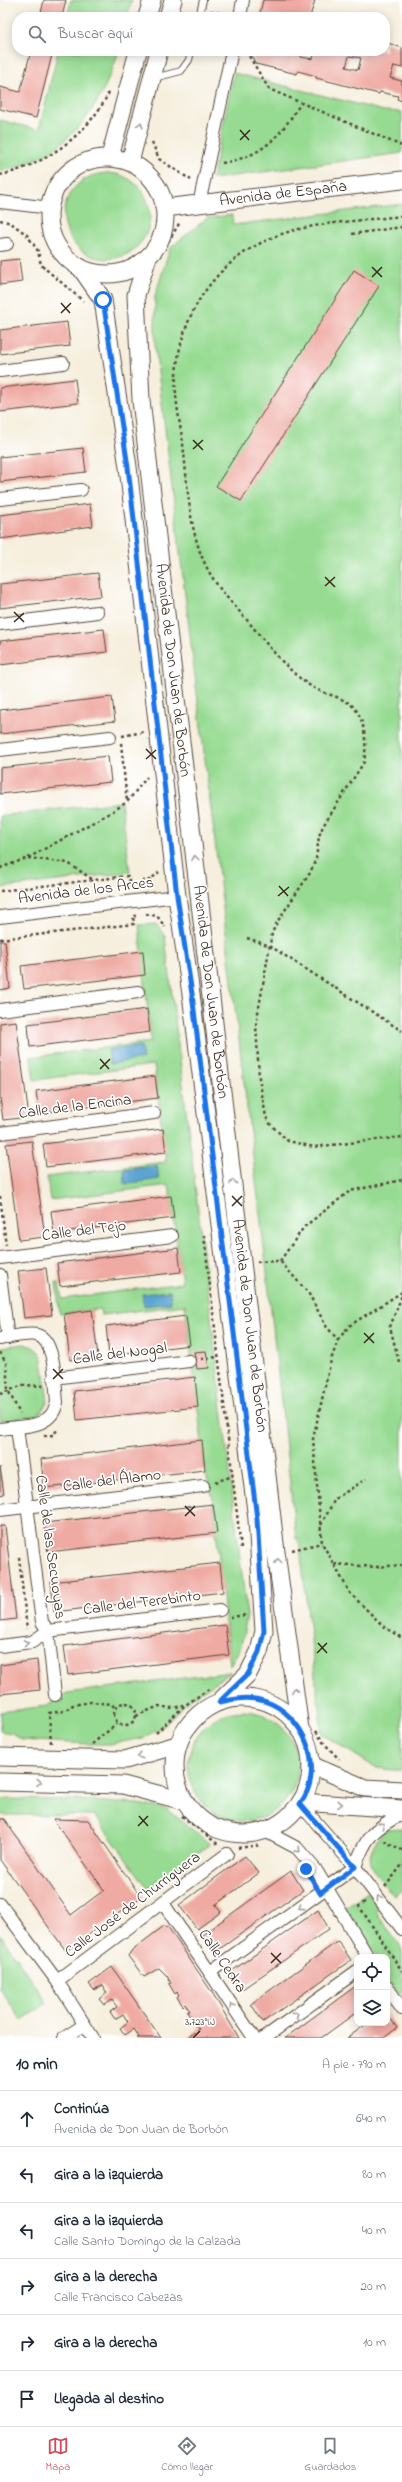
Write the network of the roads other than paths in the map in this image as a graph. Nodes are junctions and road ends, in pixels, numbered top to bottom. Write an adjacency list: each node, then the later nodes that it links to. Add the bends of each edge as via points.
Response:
1 (152, 0): 5 (street)
2 (173, 0): 6 (street)
3 (203, 0): 7 (lane)
4 (243, 0): 8 (street)
5 (148, 12)
6 (169, 12)
7 (200, 12)
8 (241, 12)
9 (137, 56): 14 (street)
10 (158, 56): 13 (street)
11 (190, 56): 13 (lane, via 181,71)
12 (231, 56): 18 (street)
13 (152, 79): 15 (street, one-way to 13)
14 (110, 158): 15 (street); 19 (street, via 97,158 80,164 59,182 51,200)
15 (130, 162): 20 (street, via 153,180)
16 (402, 180): 18 (street, Avenida de España)
17 (0, 202): 19 (street)
18 (196, 204): 20 (street, Avenida de España)
19 (51, 208): 22 (street, via 50,229 64,255)
20 (164, 208): 21 (street, via 163,230)
21 (153, 257): 22 (street, via 118,272 98,273); 53 (street, Avenida de Don Juan de Borbón, one-way to 21, via 141,400 136,296)
22 (80, 267): 31 (street, Avenida de Don Juan de Borbón, via 103,300 128,467)
23 (63, 364): 24 (street)
24 (0, 371)
25 (81, 490): 26 (street)
26 (0, 499)
27 (97, 612): 28 (street)
28 (0, 624)
29 (116, 738): 30 (street)
30 (0, 750)
31 (177, 896): 32 (street, Avenida de los Arces); 52 (street, Avenida de Don Juan de Borbón, via 192,994 257,1519 264,1631 259,1652 248,1674)
32 (0, 917)
33 (138, 992): 34 (street)
34 (0, 1010)
35 (154, 1113): 36 (street, Calle de la Encina)
36 (0, 1133)
37 (172, 1236): 38 (street, Calle del Tejo)
38 (0, 1258)
39 (0, 1275): 40 (street)
40 (4, 1338): 42 (street, via 32,1335 45,1340 50,1346)
41 (189, 1361): 42 (street, Calle del Nogal)
42 (55, 1383): 43 (street, via 57,1402 56,1410 51,1416 42,1424)
43 (20, 1422): 44 (street); 46 (street, Calle de las Secuoyas)
44 (0, 1429)
45 (203, 1486): 46 (street, Calle del Álamo)
46 (28, 1507): 47 (street, Calle del Álamo); 49 (street, Calle de las Secuoyas, via 42,1622)
47 (0, 1510)
48 (220, 1610): 49 (street, Calle del Terebinto)
49 (48, 1630): 50 (street, one-way to 49, via 32,1642); 51 (street, Calle de las Secuoyas)
50 (0, 1646)
51 (55, 1695)
52 (219, 1702): 53 (street, via 241,1697 264,1701); 54 (street, via 201,1712 191,1722)
53 (308, 1729): 56 (street)
54 (177, 1745): 55 (street, one-way to 55, via 125,1760); 60 (street, via 174,1764)
55 (0, 1757)
56 (311, 1765): 58 (street, via 366,1788); 59 (street, via 309,1784)
57 (0, 1782): 60 (street, one-way to 60, via 123,1785)
58 (402, 1790)
59 (300, 1803): 61 (street, one-way to 61); 63 (street); 65 (street)
60 (180, 1806): 63 (street, via 219,1830)
61 (402, 1809)
62 (402, 1814): 65 (street, one-way to 62, via 362,1846 378,1826)
63 (267, 1838): 66 (street, one-way to 66, via 297,1848 316,1870)
64 (227, 1854): 67 (street, Calle José de Churriguera)
65 (355, 1867): 66 (street); 69 (street, one-way to 65)
66 (326, 1888): 70 (street); 71 (street, one-way to 71)
67 (163, 1903): 71 (street, Calle Cedra); 73 (street, Calle José de Churriguera)
68 (0, 1904): 73 (street)
69 (402, 1929)
70 (366, 1954)
71 (210, 1972): 79 (street, Calle Cedra, one-way to 71)
72 (354, 1973): 80 (street, one-way to 72)
73 (57, 1981): 76 (street)
74 (390, 1990): 75 (street)
75 (402, 2009)
76 (84, 2025): 77 (street); 78 (street)
77 (64, 2038)
78 (93, 2038)
79 (254, 2038)
80 (264, 2038)

